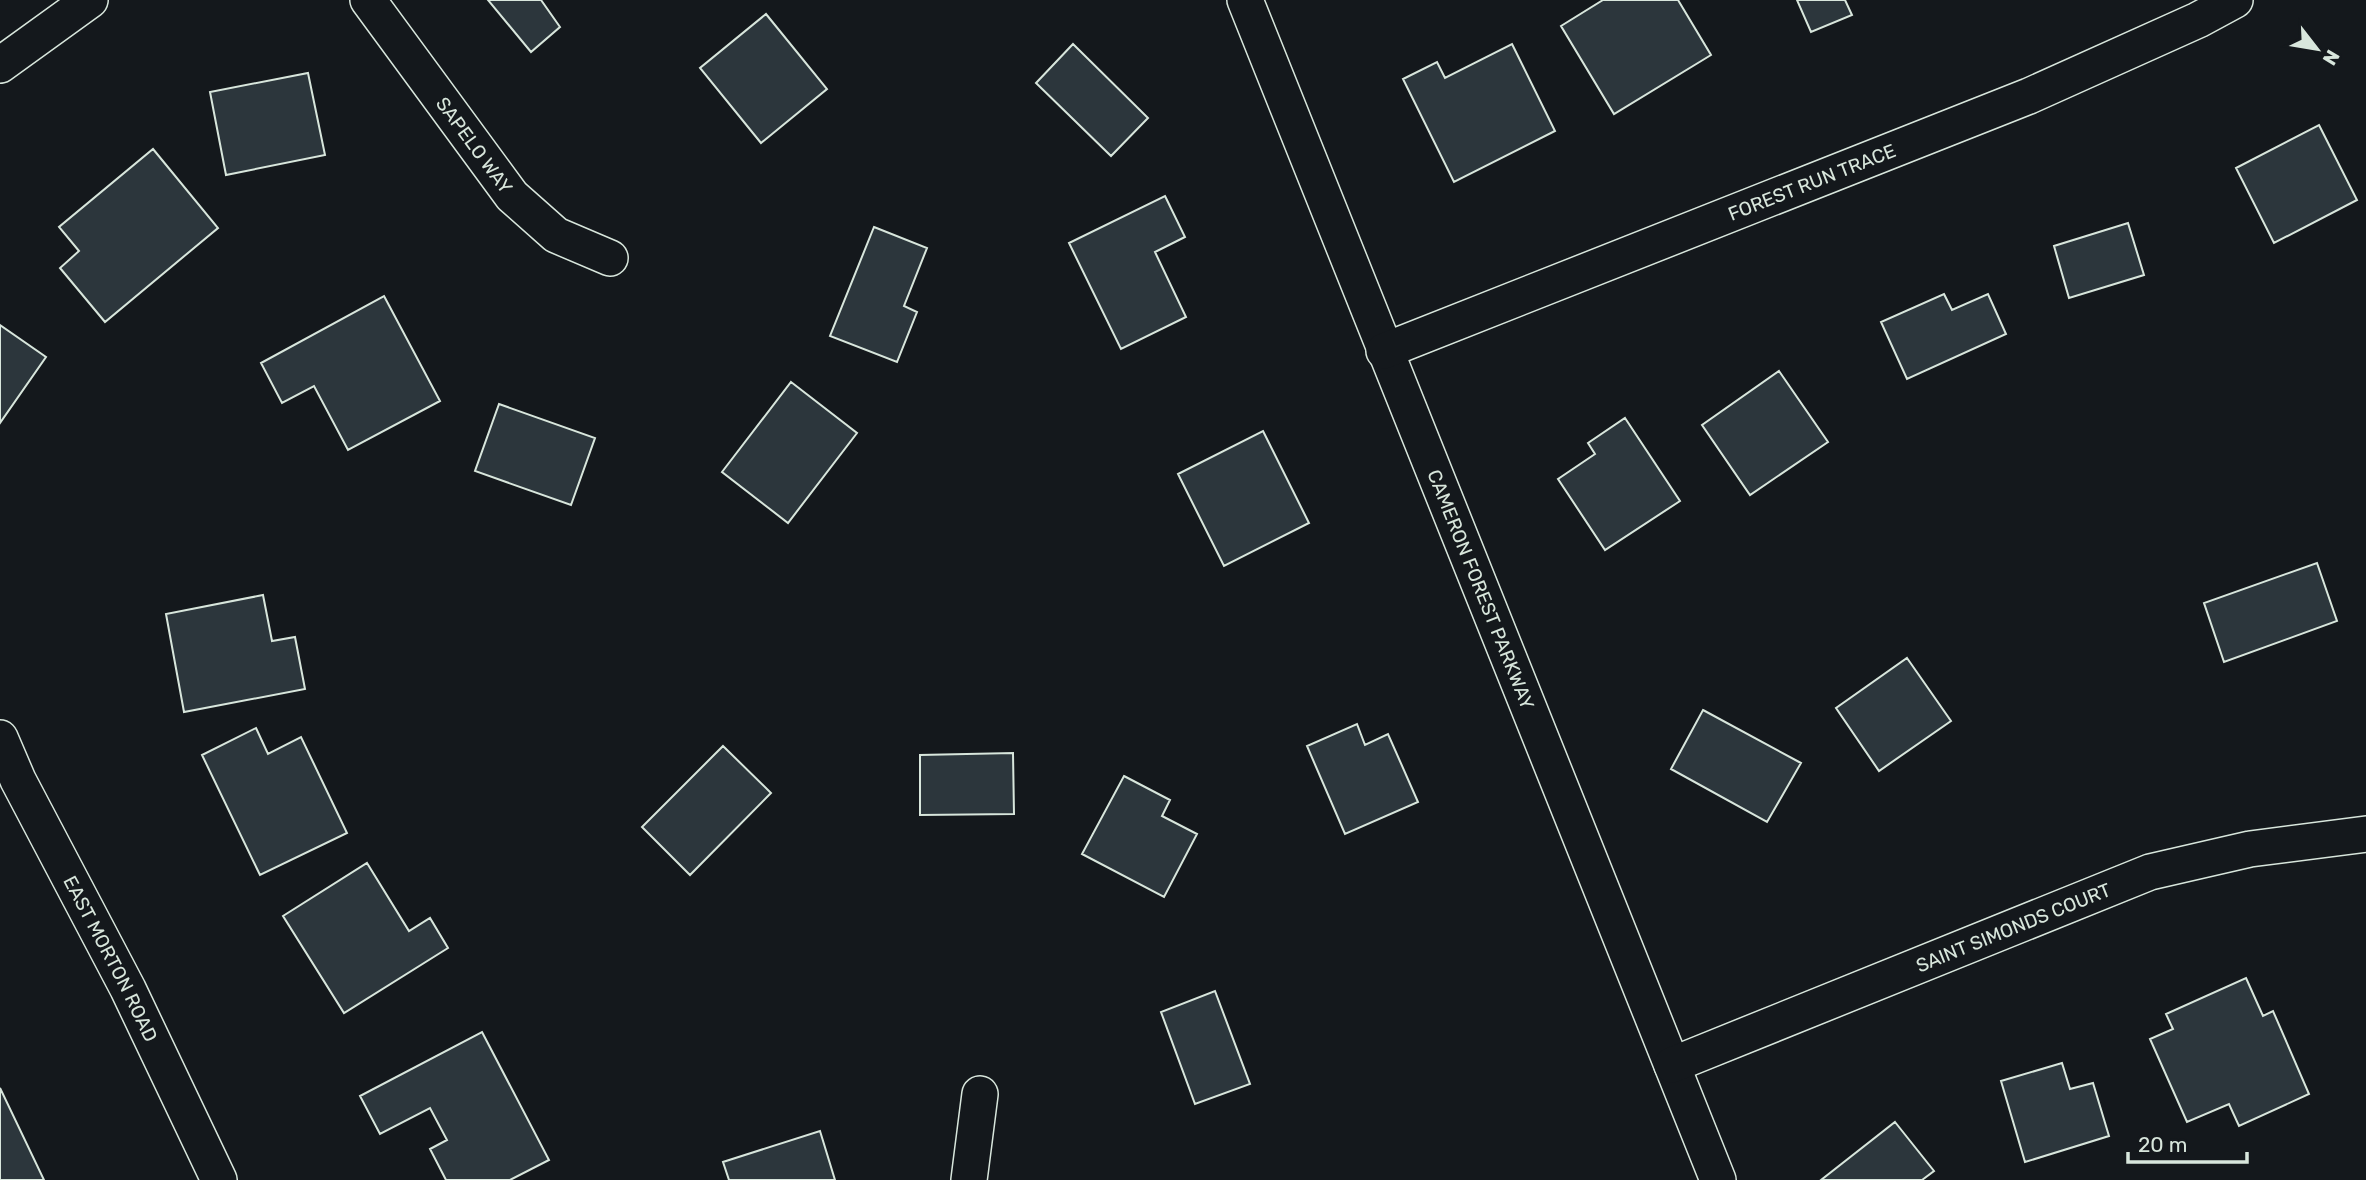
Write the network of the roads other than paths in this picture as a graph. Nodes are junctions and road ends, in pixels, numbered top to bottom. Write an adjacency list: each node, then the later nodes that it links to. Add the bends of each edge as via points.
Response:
1 (90, 0): 5 (street)
2 (368, 0): 6 (street, SAPELO WAY, via 512,196 556,235)
3 (1245, 0): 7 (street, CAMERON FOREST PARKWAY)
4 (2235, 0): 7 (street, FOREST RUN TRACE, via 2029,96)
5 (0, 65)
6 (610, 258)
7 (1384, 351): 10 (street, CAMERON FOREST PARKWAY)
8 (0, 738): 12 (street, EAST MORTON ROAD)
9 (2366, 834): 10 (street, SAINT SIMONDS COURT, via 2250,849 2150,872)
10 (1672, 1065): 14 (street, CAMERON FOREST PARKWAY)
11 (980, 1094): 13 (street)
12 (219, 1180)
13 (970, 1180)
14 (1718, 1180)

